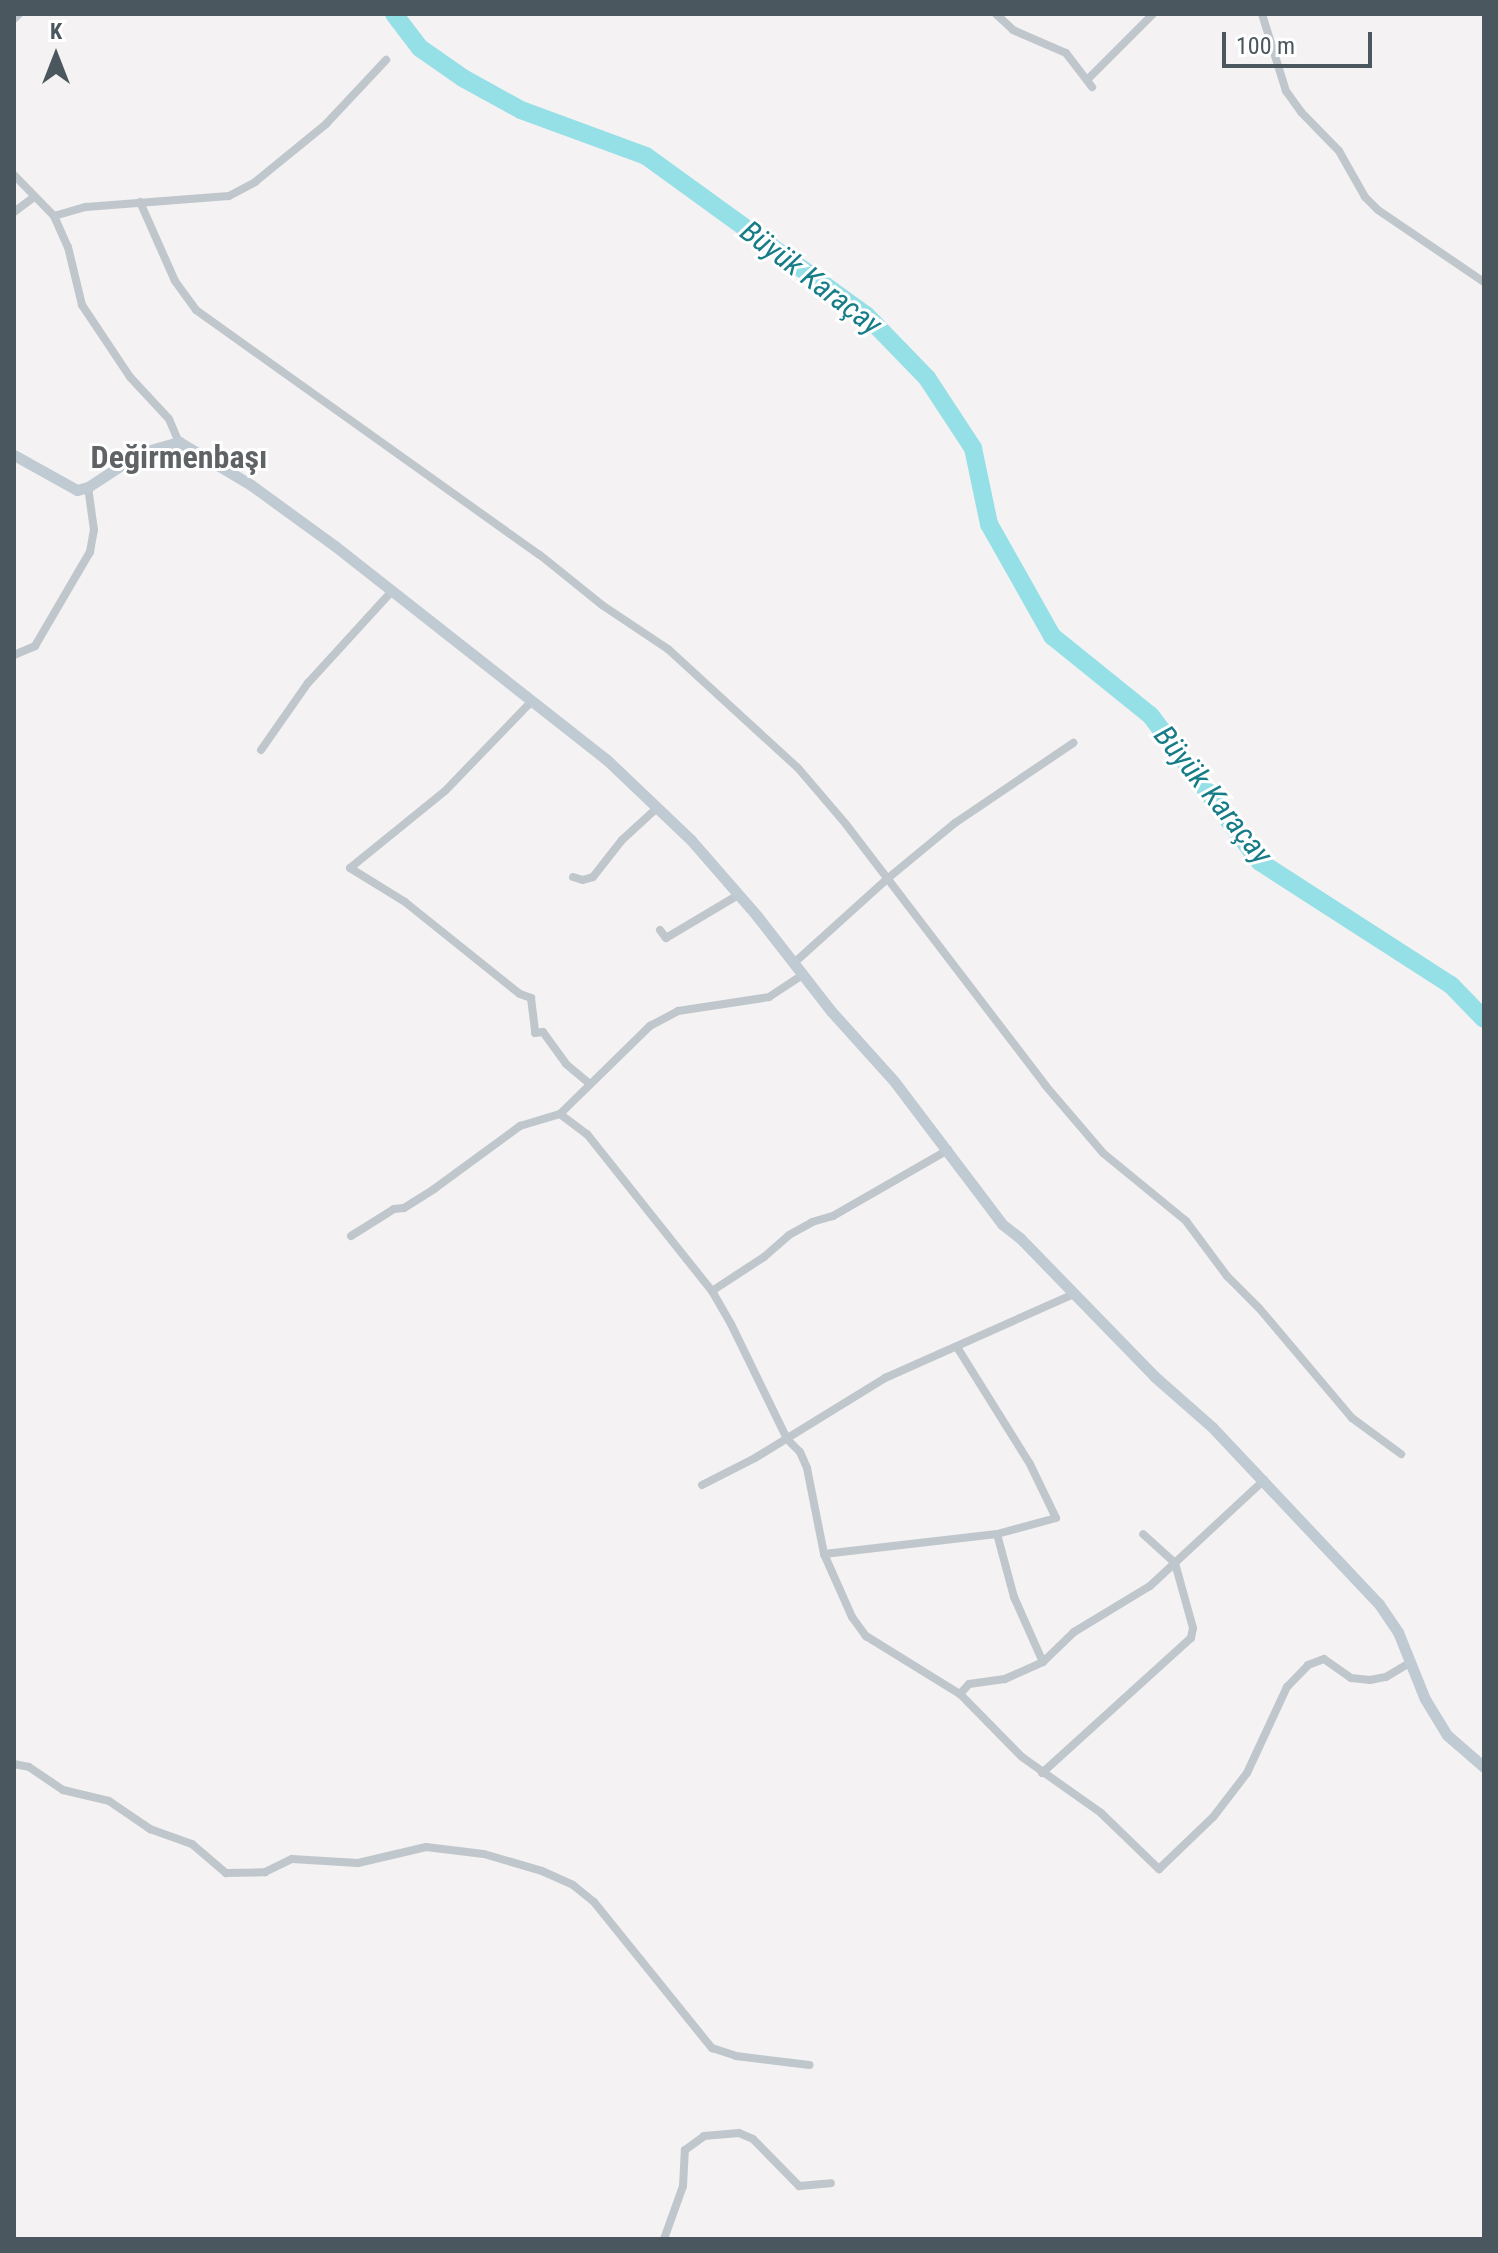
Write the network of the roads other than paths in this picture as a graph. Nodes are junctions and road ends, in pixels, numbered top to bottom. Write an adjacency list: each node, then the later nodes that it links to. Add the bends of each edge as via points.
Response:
1 (19, 14): 5 (street)
2 (996, 14): 3 (street, via 1013,30 1066,53 1089,84)
3 (1153, 14)
4 (1262, 14): 12 (street, via 1286,91 1339,151 1365,197)
5 (14, 19)
6 (386, 60): 9 (street, via 326,124 255,182 229,196)
7 (14, 175): 8 (street)
8 (34, 197): 10 (street); 11 (street)
9 (140, 202): 11 (street); 23 (street, via 175,281 196,310 668,649 798,768)
10 (14, 212)
11 (54, 216): 13 (street, via 68,247 82,305 130,377 169,419)
12 (1484, 282)
13 (179, 442): 15 (street, via 140,453); 16 (street, via 251,485)
14 (14, 455): 15 (street, via 77,490)
15 (88, 487): 17 (street, via 94,530 90,552 35,646)
16 (392, 591): 18 (street); 20 (street, via 308,683)
17 (14, 655)
18 (530, 703): 21 (street, via 606,759); 28 (street, via 445,791 350,868 405,902 531,998 535,1033 543,1032 566,1064)
19 (1073, 743): 23 (street, via 955,823)
20 (261, 750)
21 (658, 807): 22 (street, via 593,877); 24 (street)
22 (573, 877)
23 (887, 879): 26 (street); 36 (street, via 1103,1153 1186,1221 1227,1276 1352,1418)
24 (738, 895): 25 (street, via 666,938); 26 (street)
25 (660, 930)
26 (794, 963): 27 (street)
27 (804, 974): 28 (street, via 769,997 678,1011 630,1042); 30 (street)
28 (589, 1083): 29 (street)
29 (560, 1114): 31 (street, via 520,1126 434,1189); 32 (street, via 587,1134)
30 (948, 1150): 32 (street, via 789,1235); 33 (street, via 1002,1224)
31 (351, 1236)
32 (712, 1291): 35 (street)
33 (1074, 1294): 34 (street); 37 (street)
34 (957, 1347): 35 (street, via 885,1378); 39 (street, via 1030,1464 1056,1518)
35 (787, 1439): 38 (street); 41 (street, via 807,1468)
36 (1401, 1454)
37 (1264, 1480): 42 (street); 44 (street, via 1379,1604 1398,1632)
38 (702, 1485)
39 (997, 1534): 41 (street); 43 (street, via 1014,1597)
40 (1143, 1534): 42 (street)
41 (824, 1554): 45 (street, via 866,1636)
42 (1175, 1563): 43 (street, via 1150,1586 1074,1632); 48 (street, via 1193,1628 1191,1638)
43 (1043, 1662): 45 (street, via 1005,1679 969,1684)
44 (1409, 1663): 47 (street, via 1447,1735); 48 (street, via 1370,1680 1351,1678 1324,1659 1308,1665 1287,1687 1247,1773 1214,1816 1159,1869 1101,1813)
45 (960, 1694): 48 (street)
46 (14, 1764): 49 (street, via 29,1767 63,1790 109,1801 150,1829 192,1844 226,1873 265,1872 292,1859 358,1863 426,1847 484,1854 542,1871 594,1902 712,2048)
47 (1484, 1767)
48 (1042, 1773)
49 (809, 2065)
50 (831, 2183): 51 (street, via 799,2186 753,2139 739,2133 704,2136 685,2150 683,2186)
51 (664, 2239)

